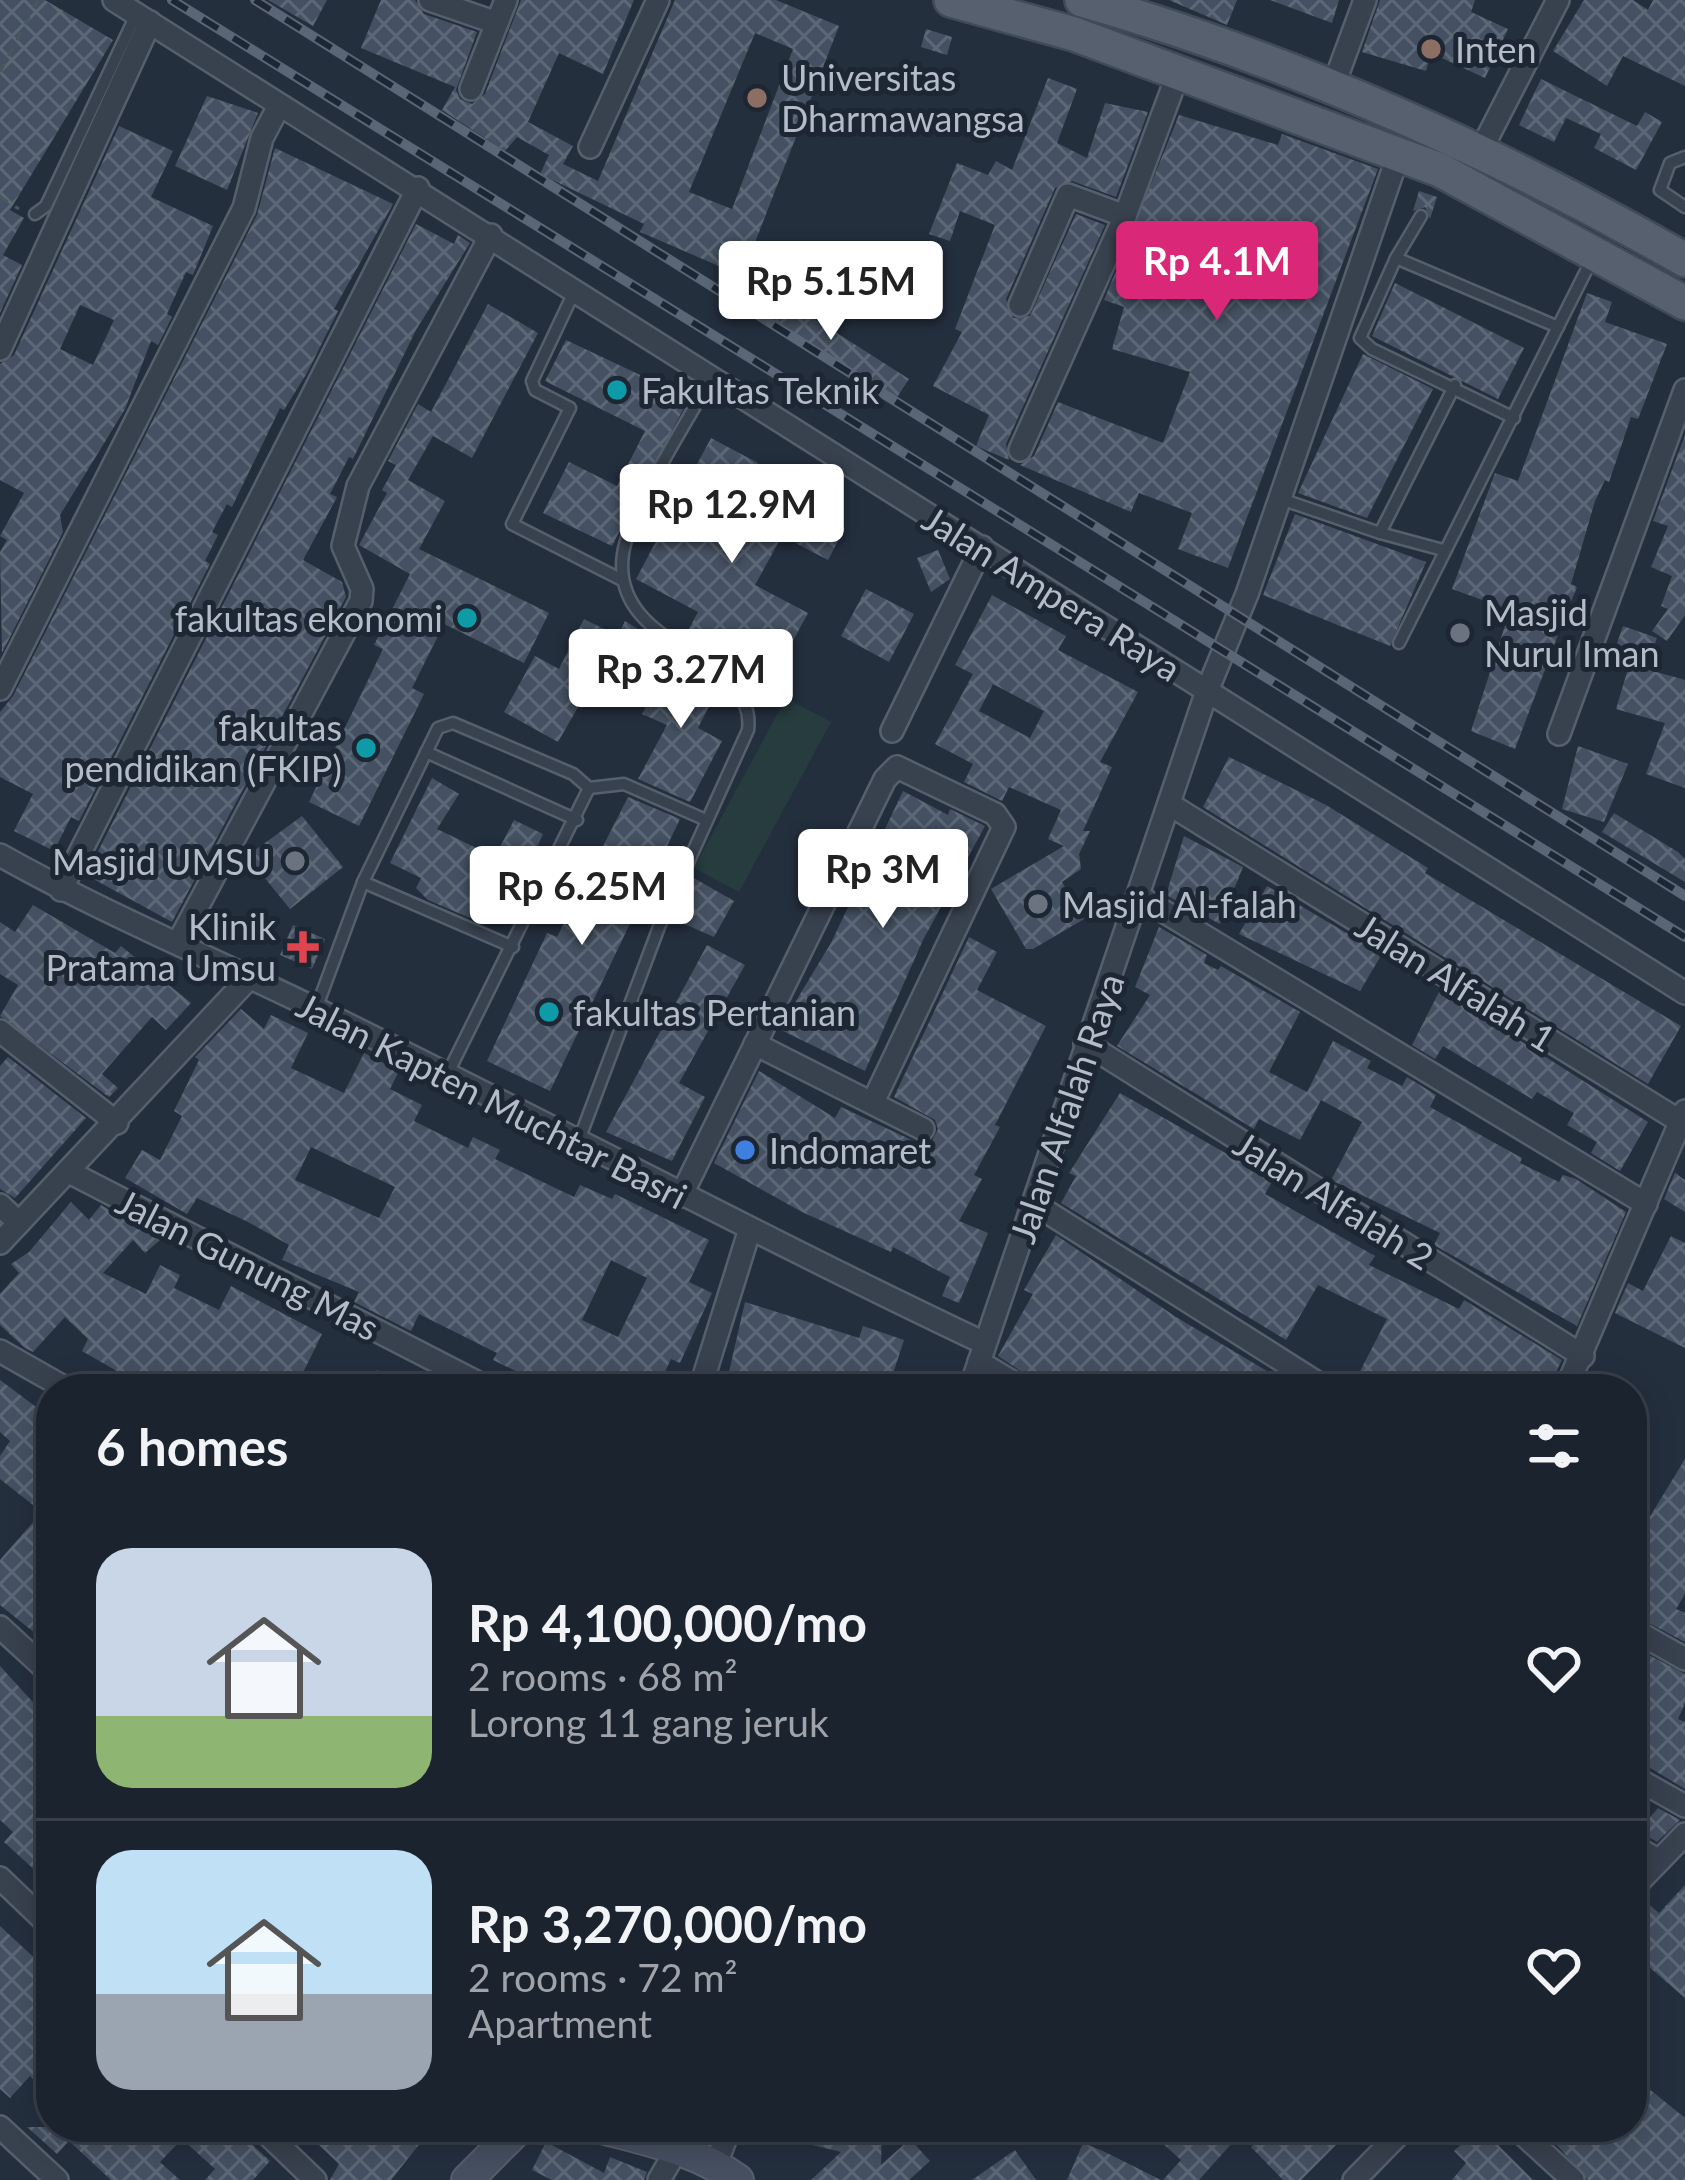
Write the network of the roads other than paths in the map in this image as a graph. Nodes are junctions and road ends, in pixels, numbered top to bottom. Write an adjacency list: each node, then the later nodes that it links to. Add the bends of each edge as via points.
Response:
1 (114, 0): 10 (street, Jalan Ampera Raya)
2 (430, 0): 11 (street)
3 (506, 0): 11 (street)
4 (658, 0): 16 (street)
5 (951, 0): 12 (main road)
6 (1082, 0): 9 (main road)
7 (1365, 0): 13 (street)
8 (1558, 0): 17 (street)
9 (1126, 6): 13 (main road)
10 (143, 18): 15 (street, Jalan Ampera Raya); 22 (lane); 33 (street)
11 (497, 23): 14 (street)
12 (1179, 71): 18 (main road); 23 (street)
13 (1334, 84): 17 (main road)
14 (471, 89)
15 (279, 106): 20 (street, Jalan Ampera Raya); 45 (street, via 244,208)
16 (590, 147)
17 (1481, 150): 28 (main road)
18 (1399, 153): 26 (main road); 39 (street, Jalan Alfalah Raya)
19 (1685, 157): 21 (lane, via 1670,164 1660,190)
20 (418, 188): 25 (street, Jalan Ampera Raya); 56 (street)
21 (1685, 208)
22 (35, 214)
23 (1125, 215): 31 (street, via 1068,195); 38 (street)
24 (1421, 216): 27 (lane)
25 (491, 235): 29 (street, Jalan Ampera Raya); 58 (street, via 358,486 343,546 361,601)
26 (1596, 251): 30 (main road); 32 (lane)
27 (1396, 258): 32 (lane); 35 (lane, via 1360,338)
28 (1685, 260)
29 (576, 287): 34 (street, Jalan Ampera Raya); 43 (lane, via 532,381 570,408 512,524)
30 (1685, 303)
31 (1020, 305)
32 (1558, 327): 37 (lane)
33 (0, 349)
34 (710, 379): 41 (street, Jalan Ampera Raya); 43 (lane, via 627,536)
35 (1455, 385): 37 (lane); 40 (lane)
36 (1685, 390): 48 (street)
37 (1514, 418): 42 (lane)
38 (1020, 450)
39 (1280, 499): 40 (lane); 46 (street, Jalan Alfalah Raya)
40 (1380, 533): 42 (lane)
41 (982, 548): 46 (street, Jalan Ampera Raya); 47 (street)
42 (1443, 550): 44 (lane)
43 (622, 580): 53 (lane, via 630,602 664,638 732,684 750,713)
44 (1399, 644)
45 (0, 689)
46 (1207, 691): 51 (street, Jalan Alfalah Raya); 61 (street, Jalan Ampera Raya)
47 (892, 731)
48 (1559, 734)
49 (426, 752): 50 (lane, via 449,722); 52 (lane); 55 (lane)
50 (589, 788): 52 (lane); 53 (lane, via 624,784)
51 (1169, 804): 57 (street, Jalan Alfalah Raya); 68 (street, Jalan Alfalah 1)
52 (577, 820): 59 (lane)
53 (706, 820): 71 (lane)
54 (0, 855): 56 (street, Jalan Kapten Muchtar Basri)
55 (363, 882): 59 (lane); 62 (lane)
56 (62, 890): 58 (street, Jalan Kapten Muchtar Basri)
57 (1140, 897): 64 (street, Jalan Alfalah Raya); 75 (street)
58 (178, 943): 60 (street, Jalan Kapten Muchtar Basri)
59 (513, 947): 66 (lane)
60 (249, 978): 62 (street, Jalan Kapten Muchtar Basri); 69 (street)
61 (1685, 993)
62 (316, 1009): 66 (street, Jalan Kapten Muchtar Basri)
63 (0, 1031): 69 (street)
64 (1085, 1043): 74 (street, Jalan Alfalah Raya); 82 (street, Jalan Alfalah 2)
65 (755, 1044): 67 (street); 67 (street, via 885,779 905,769 995,814 1004,827); 73 (street)
66 (447, 1076): 71 (street, Jalan Kapten Muchtar Basri)
67 (874, 1102): 70 (street)
68 (1683, 1116): 75 (street)
69 (117, 1123): 72 (street)
70 (922, 1129)
71 (578, 1143): 73 (street, Jalan Kapten Muchtar Basri)
72 (69, 1172): 77 (street); 84 (street, Jalan Gunung Mas)
73 (681, 1196): 78 (street, Jalan Kapten Muchtar Basri)
74 (1034, 1203): 81 (street, Jalan Alfalah Raya); 88 (street)
75 (1646, 1204): 82 (street)
76 (0, 1205): 77 (street)
77 (19, 1223): 79 (street)
78 (749, 1232): 81 (street, Jalan Kapten Muchtar Basri); 85 (street)
79 (0, 1244)
80 (0, 1351): 83 (street)
81 (982, 1352): 86 (street, Jalan Alfalah Raya); 87 (street, Jalan Kapten Muchtar Basri)
82 (1582, 1356): 89 (street)
83 (41, 1374)
84 (461, 1374)
85 (705, 1374)
86 (975, 1374)
87 (1007, 1374)
88 (1303, 1374)
89 (1573, 1374)
90 (0, 1627): 93 (street)
91 (1647, 1637): 92 (street)
92 (1685, 1658)
93 (36, 1660)
94 (1647, 1784): 95 (street)
95 (1685, 1806)
96 (1685, 1834): 98 (street)
97 (1647, 1847): 98 (lane)
98 (1664, 1857): 99 (street)
99 (1647, 1874)
100 (0, 1878): 101 (street)
101 (36, 1913)
102 (0, 2127): 111 (street)
103 (276, 2142): 112 (street)
104 (505, 2142): 113 (street)
105 (652, 2142): 109 (street)
106 (729, 2142): 110 (street)
107 (1391, 2142): 115 (street)
108 (1531, 2142): 116 (street)
109 (677, 2149): 110 (street); 114 (street)
110 (727, 2172)
111 (57, 2180)
112 (315, 2180)
113 (467, 2180)
114 (659, 2180)
115 (1354, 2180)
116 (1573, 2180)

